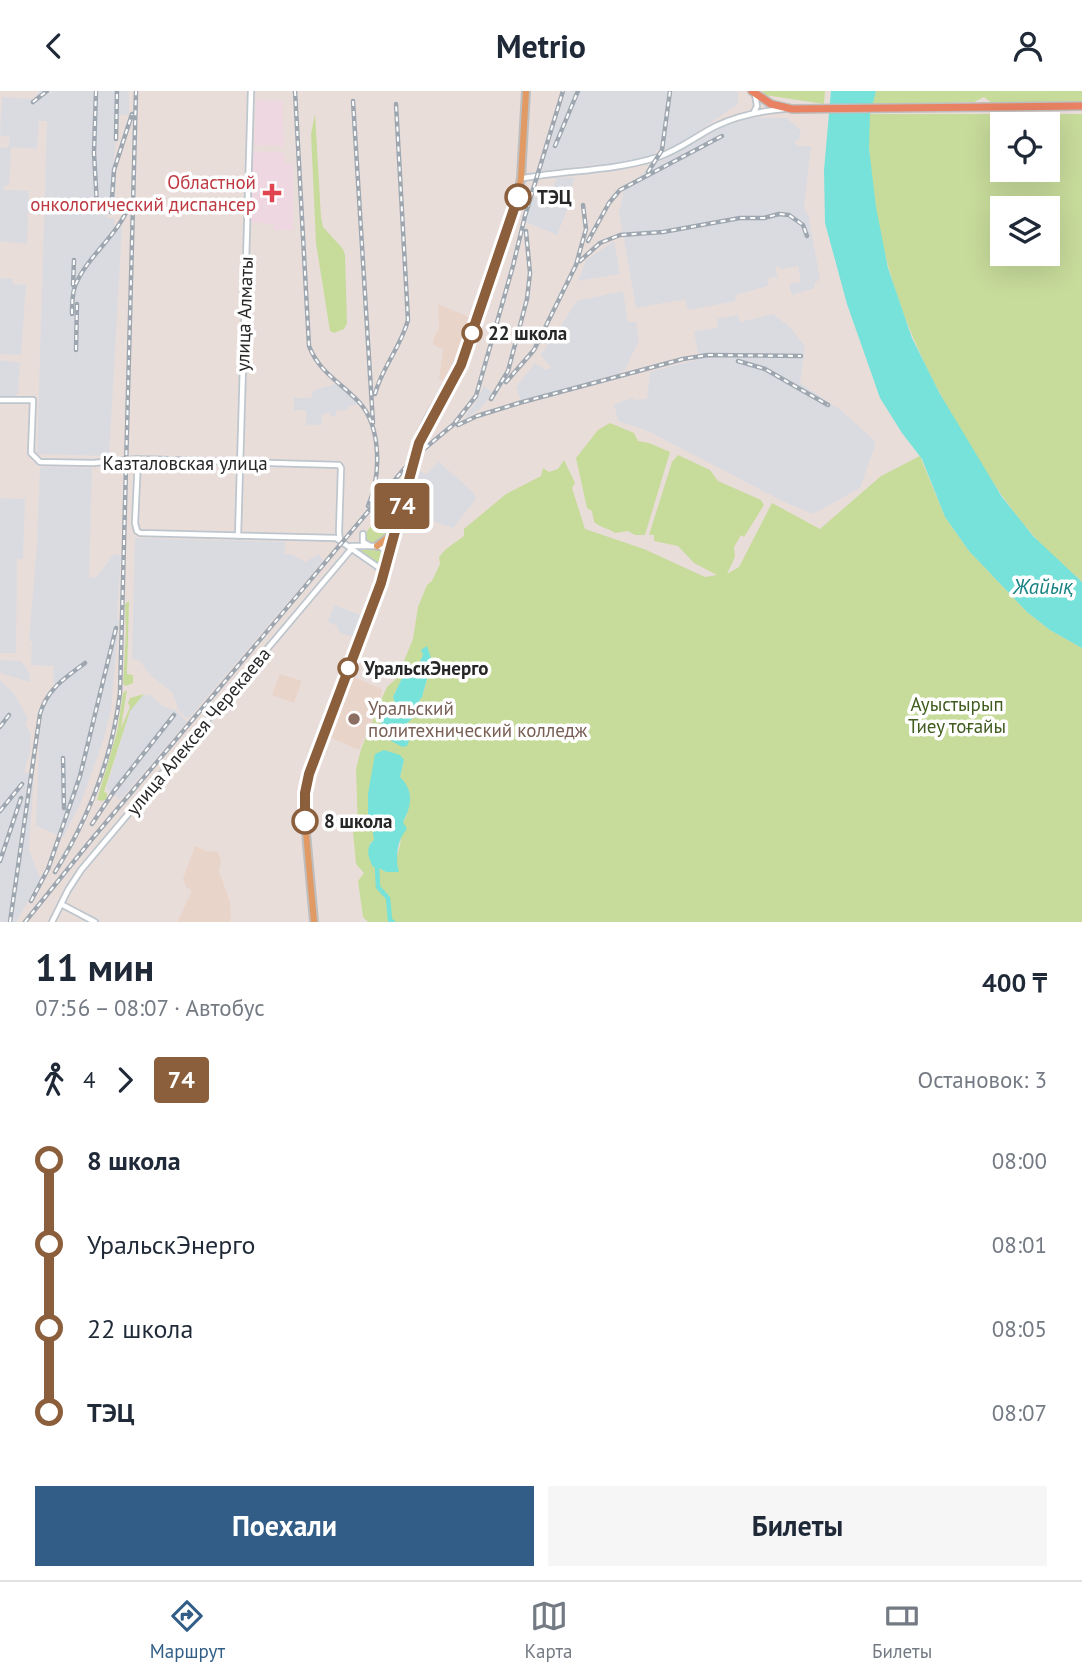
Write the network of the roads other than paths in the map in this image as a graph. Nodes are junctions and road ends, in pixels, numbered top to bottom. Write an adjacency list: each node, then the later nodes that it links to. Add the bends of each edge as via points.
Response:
1 (251, 91): 11 (street, улица Алматы)
2 (528, 91): 7 (main road); 9 (main road, via 519,188 456,371 422,429)
3 (753, 92): 5 (highway, via 771,104); 6 (street, via 757,106)
4 (1082, 106): 5 (highway)
5 (792, 109): 6 (street)
6 (753, 113): 7 (street, via 659,157 614,168)
7 (524, 179): 9 (main road, via 461,365)
8 (0, 400): 10 (street, Казталовская улица, via 33,400 31,453 36,460)
9 (416, 450): 12 (main road, bridge)
10 (138, 460): 11 (street, Казталовская улица); 14 (street, via 138,532)
11 (240, 461): 14 (street, улица Алматы); 15 (street, Казталовская улица, via 335,464 341,468)
12 (396, 531): 16 (main road); 18 (main road)
13 (363, 534): 16 (street, via 363,542)
14 (238, 536): 15 (street)
15 (340, 540): 17 (street)
16 (373, 546): 17 (street); 18 (street)
17 (352, 548): 19 (street); 20 (street, улица Алексея Черекаева, via 82,870)
18 (390, 553): 19 (main road)
19 (383, 574): 23 (main road, via 306,785)
20 (61, 904): 21 (street, улица Алексея Черекаева); 22 (street)
21 (52, 922)
22 (95, 922)
23 (314, 922)

